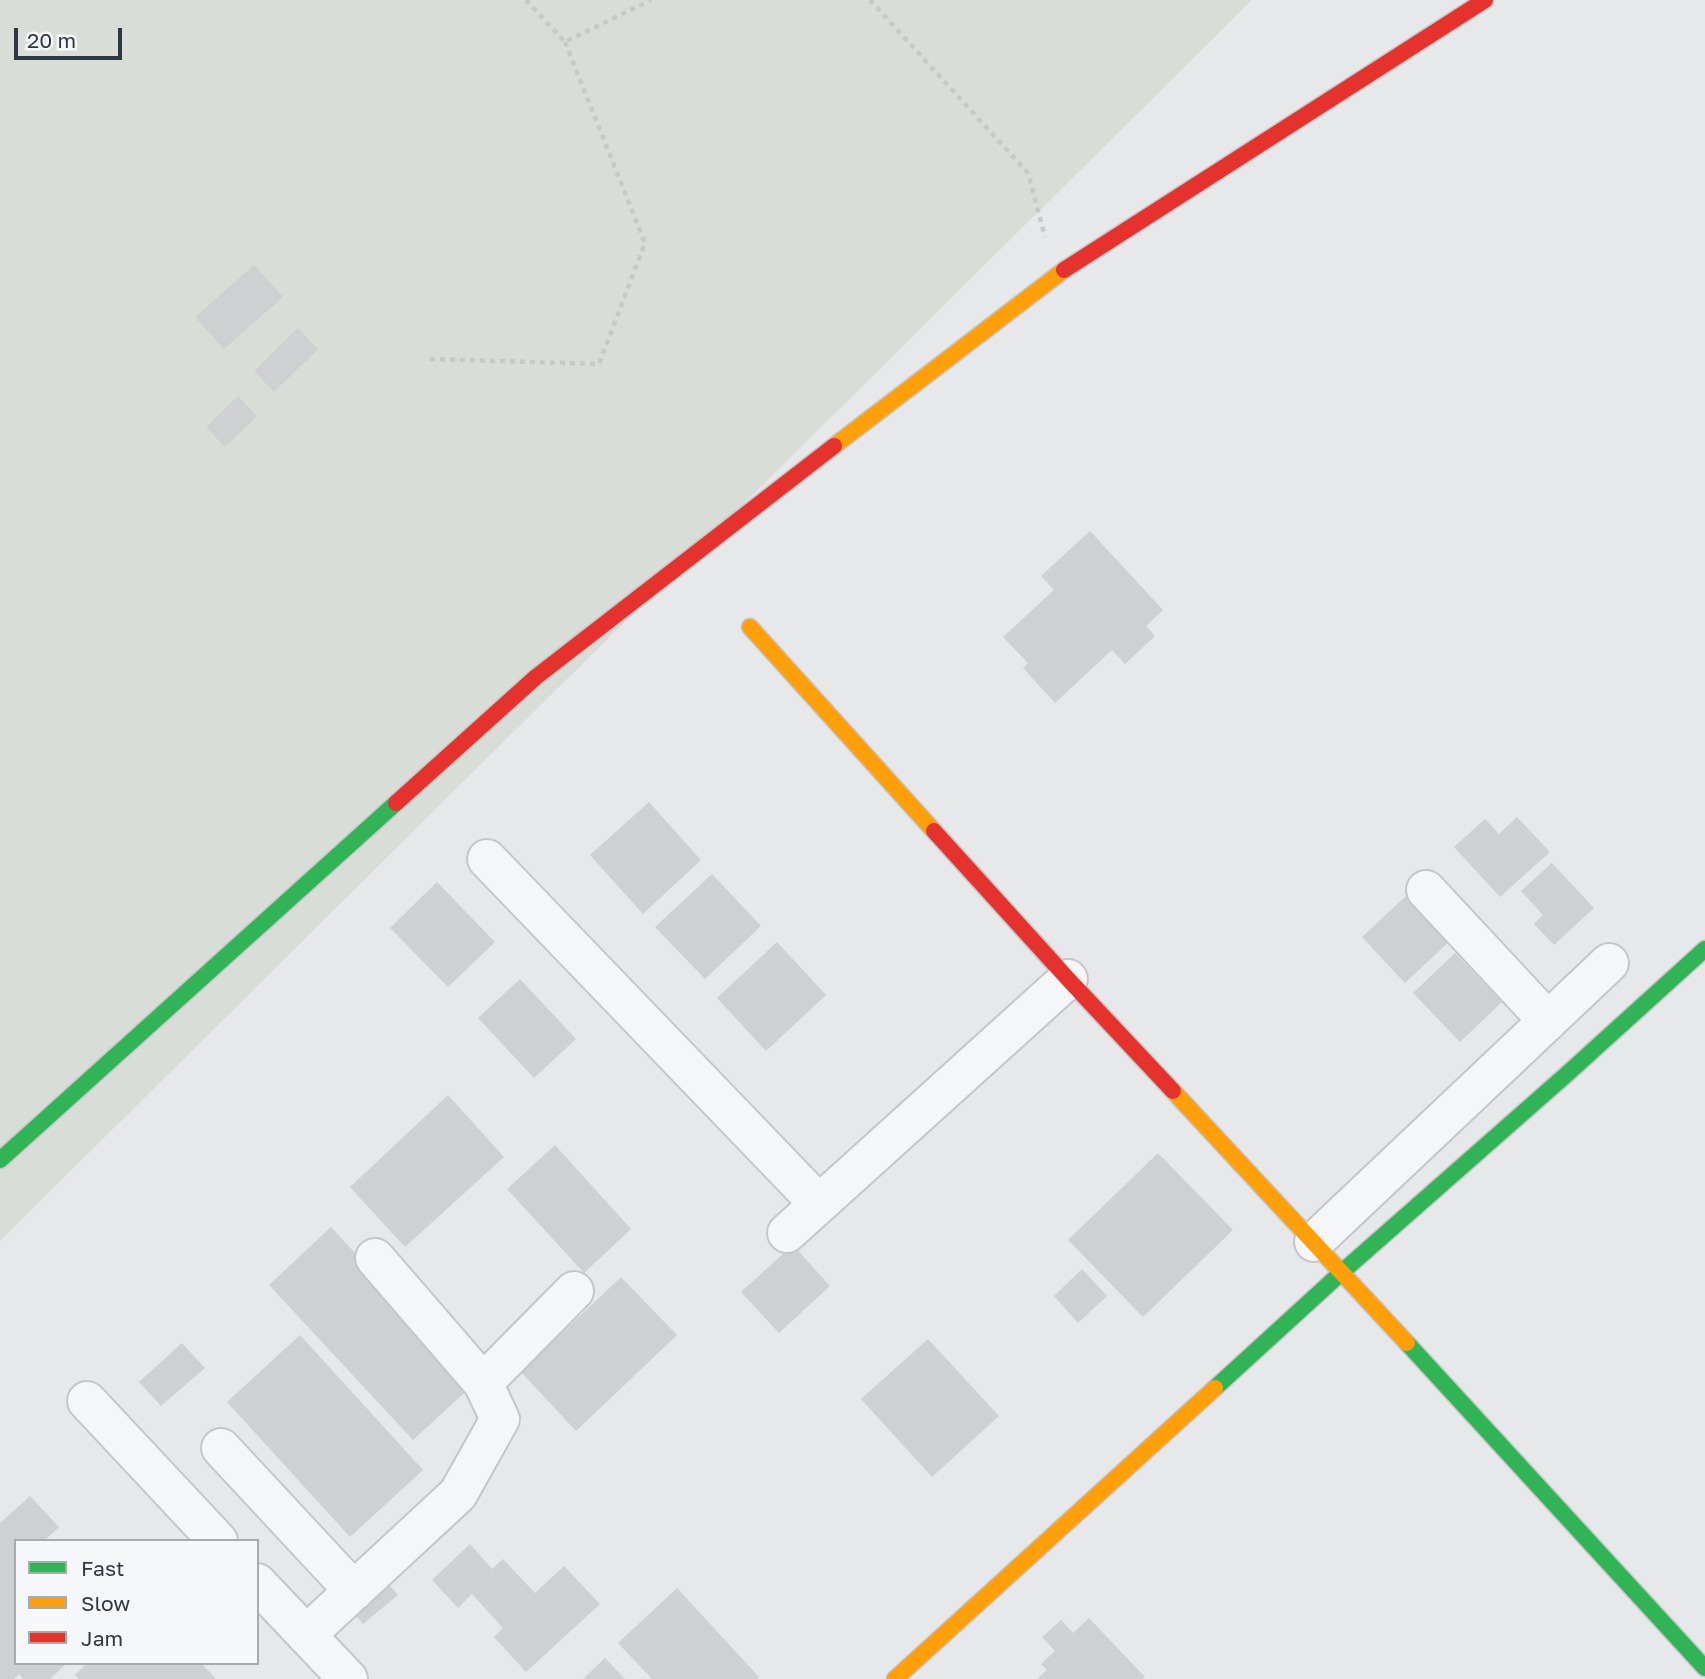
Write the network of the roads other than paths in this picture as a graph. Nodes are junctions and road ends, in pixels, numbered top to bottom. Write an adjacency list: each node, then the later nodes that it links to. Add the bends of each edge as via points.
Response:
1 (1485, 0): 9 (street, via 1055,275 536,677)
2 (750, 627): 7 (street)
3 (487, 859): 10 (street)
4 (1426, 890): 8 (street)
5 (1705, 949): 14 (street)
6 (1609, 964): 8 (street)
7 (1068, 979): 10 (street); 12 (street)
8 (1548, 1021): 12 (street)
9 (0, 1160)
10 (819, 1204): 11 (street)
11 (786, 1233)
12 (1314, 1242): 14 (street)
13 (375, 1258): 16 (street)
14 (1342, 1272): 23 (street); 25 (street)
15 (573, 1291): 16 (street)
16 (483, 1383): 21 (street, via 500,1419 458,1494)
17 (87, 1401): 19 (street)
18 (221, 1448): 21 (street)
19 (216, 1539)
20 (259, 1585): 22 (street)
21 (354, 1591): 22 (street)
22 (306, 1635): 24 (street)
23 (1705, 1668)
24 (348, 1679)
25 (895, 1679)

